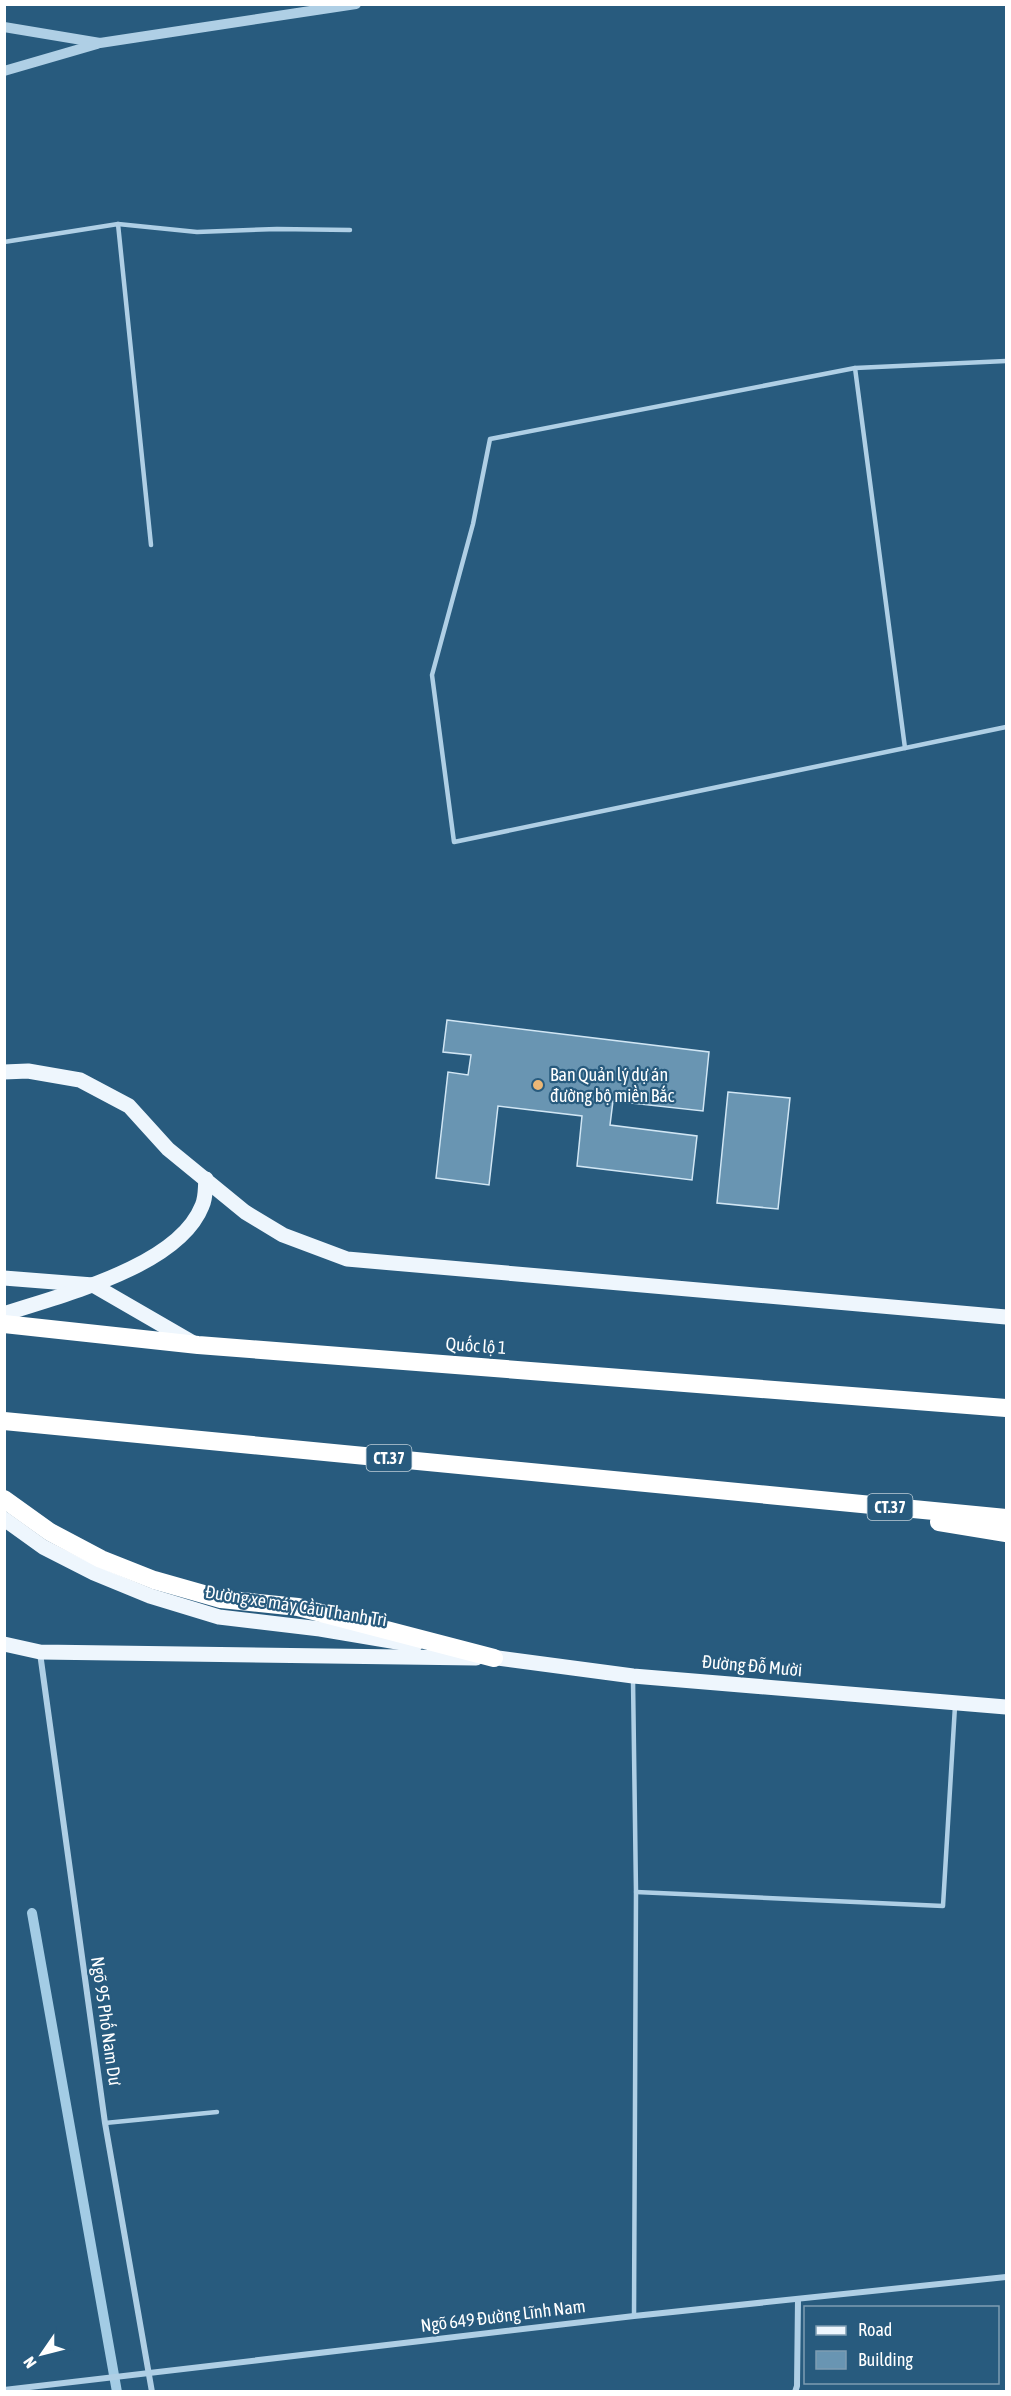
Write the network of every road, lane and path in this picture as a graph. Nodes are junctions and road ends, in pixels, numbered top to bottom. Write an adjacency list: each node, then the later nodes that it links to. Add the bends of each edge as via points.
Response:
1 (356, 4): 3 (street)
2 (4, 27): 3 (street)
3 (100, 44): 4 (street)
4 (4, 71)
5 (118, 224): 6 (lane, via 197,232); 7 (lane); 10 (lane)
6 (350, 230)
7 (4, 243)
8 (1006, 361): 9 (lane)
9 (855, 369): 12 (lane); 12 (lane, via 490,439 473,524 432,675 454,842)
10 (151, 545)
11 (1006, 727): 12 (lane)
12 (905, 748)
13 (4, 1072): 14 (main road, via 28,1071 80,1080 129,1106 168,1149)
14 (206, 1179): 16 (main road, via 202,1208 178,1238 155,1256); 18 (main road, via 245,1212 284,1235 347,1259)
15 (4, 1278): 16 (main road)
16 (93, 1285): 17 (main road); 20 (main road)
17 (4, 1314)
18 (1006, 1317)
19 (4, 1324): 20 (highway, Quốc lộ 1)
20 (198, 1345): 22 (highway, Quốc lộ 1)
21 (1006, 1400): 22 (highway)
22 (946, 1403): 23 (highway)
23 (1006, 1408)
24 (4, 1420): 25 (highway, CT.37)
25 (774, 1495): 27 (highway, CT.37); 29 (highway)
26 (4, 1499): 32 (highway, via 50,1532 101,1559 154,1580 221,1599 298,1607)
27 (1006, 1518)
28 (4, 1519): 32 (main road, Đường xe máy Cầu Thanh Trì, via 43,1547 94,1573 150,1596 219,1617 320,1629)
29 (1006, 1533)
30 (4, 1644): 31 (main road)
31 (40, 1652): 32 (main road); 38 (street, Ngõ 95 Phố Nam Dư)
32 (494, 1658): 33 (main road, Đường Đỗ Mười)
33 (633, 1676): 34 (main road, Đường Đỗ Mười); 36 (lane)
34 (956, 1702): 35 (main road, Đường Đỗ Mười); 36 (lane, via 943,1906)
35 (1006, 1707)
36 (636, 1892): 41 (lane)
37 (217, 2112): 38 (lane)
38 (105, 2123): 42 (street, Ngõ 95 Phố Nam Dư)
39 (1006, 2277): 40 (street, Ngõ 649 Đường Lĩnh Nam)
40 (798, 2299): 41 (street, Ngõ 649 Đường Lĩnh Nam); 45 (street)
41 (634, 2316): 42 (street, Ngõ 649 Đường Lĩnh Nam)
42 (149, 2372): 43 (street, Ngõ 649 Đường Lĩnh Nam); 44 (street, Ngõ 95 Phố Nam Dư)
43 (4, 2390)
44 (152, 2391)
45 (795, 2391)

